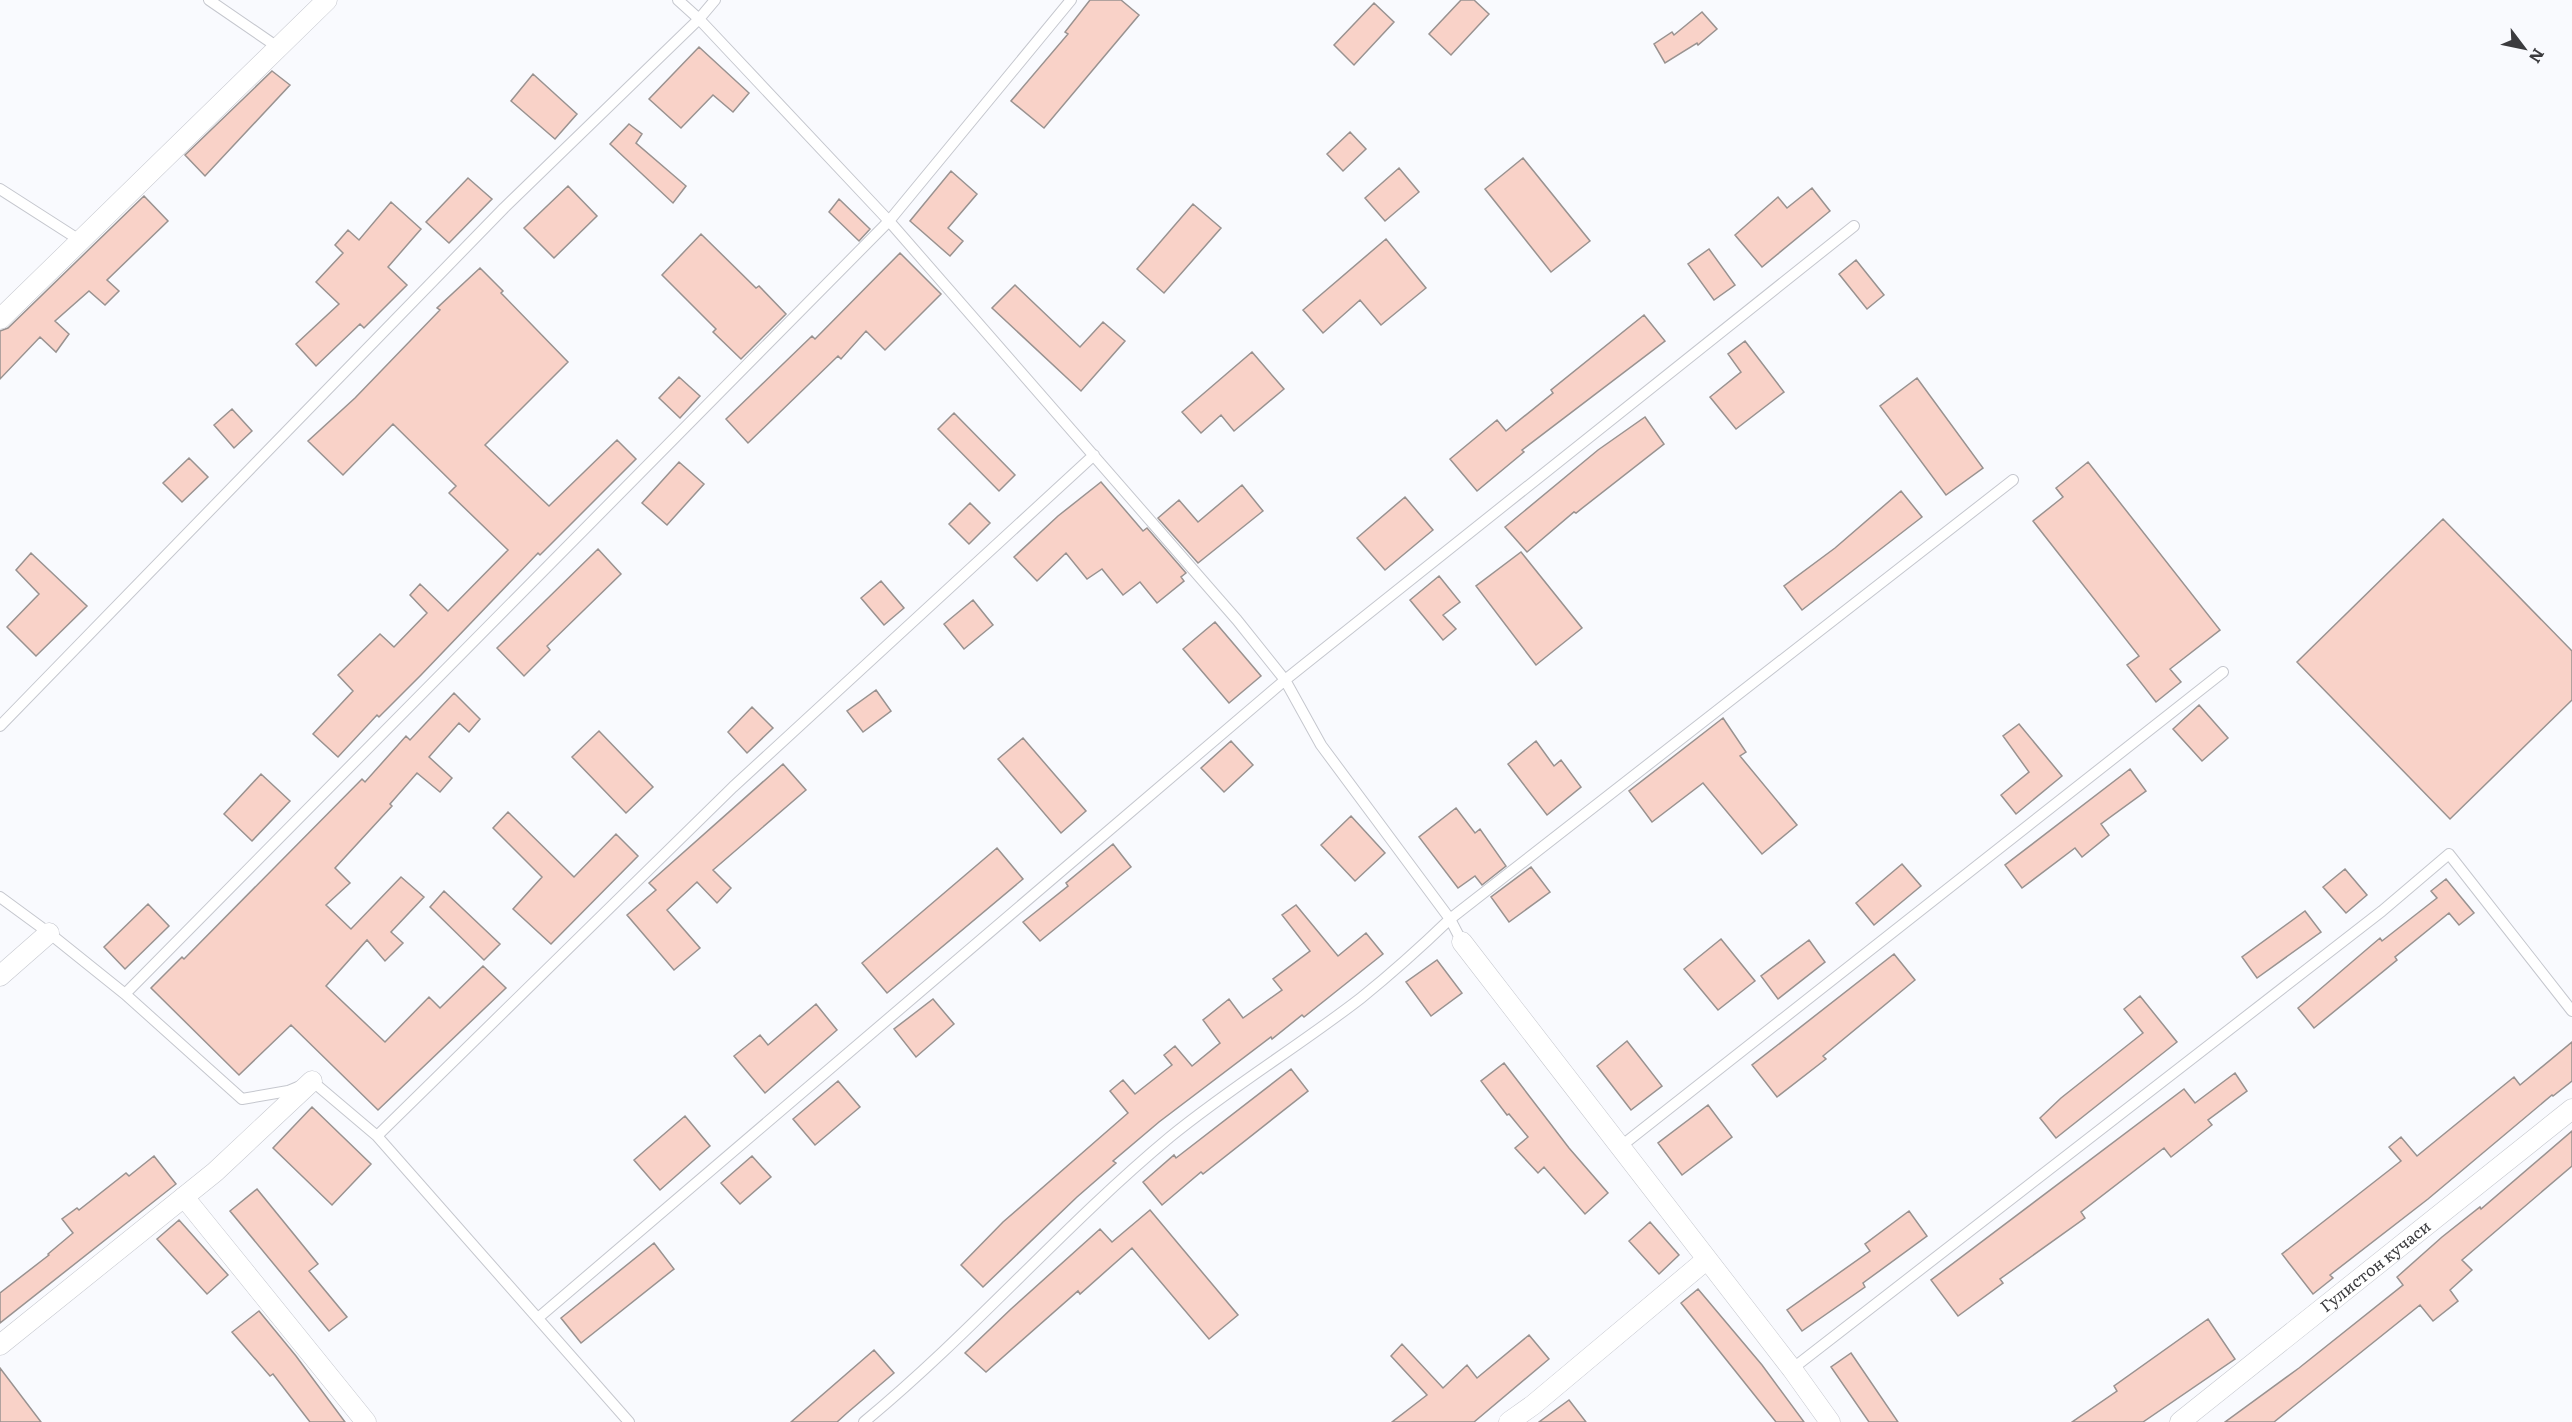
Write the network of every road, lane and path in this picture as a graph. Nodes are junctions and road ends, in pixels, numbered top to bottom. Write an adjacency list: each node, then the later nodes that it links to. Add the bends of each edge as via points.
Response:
1 (208, 0): 7 (lane)
2 (327, 0): 7 (street)
3 (678, 0): 6 (lane)
4 (715, 0): 6 (lane)
5 (1071, 0): 9 (lane)
6 (699, 19): 9 (lane); 17 (lane, via 504,208)
7 (279, 48): 11 (street)
8 (0, 189): 11 (lane)
9 (889, 221): 13 (lane); 23 (lane)
10 (1854, 226): 16 (lane)
11 (81, 241): 12 (street)
12 (0, 319)
13 (1094, 455): 16 (lane); 27 (lane, via 733,787)
14 (2013, 480): 19 (lane)
15 (2223, 672): 28 (lane)
16 (1285, 680): 19 (lane, via 1321,745); 31 (lane)
17 (0, 726)
18 (0, 897): 20 (lane)
19 (1450, 919): 21 (lane); 36 (lane, via 1360,999 1255,1073 1134,1168 999,1300)
20 (49, 933): 22 (street); 23 (lane)
21 (1462, 942): 28 (street)
22 (0, 976)
23 (125, 994): 25 (lane, via 242,1099 288,1091)
24 (2572, 1011): 33 (lane, via 2449,854 2382,911)
25 (312, 1081): 27 (lane); 29 (street)
26 (2572, 1109): 39 (street, Гулистон кучаси)
27 (378, 1136): 31 (lane)
28 (1620, 1147): 30 (street)
29 (184, 1197): 32 (street); 34 (street)
30 (1706, 1260): 33 (street); 37 (street)
31 (538, 1318): 35 (lane)
32 (0, 1345)
33 (1792, 1369): 38 (street)
34 (366, 1422)
35 (629, 1422)
36 (864, 1422)
37 (1509, 1422)
38 (1830, 1422)
39 (2180, 1422)

